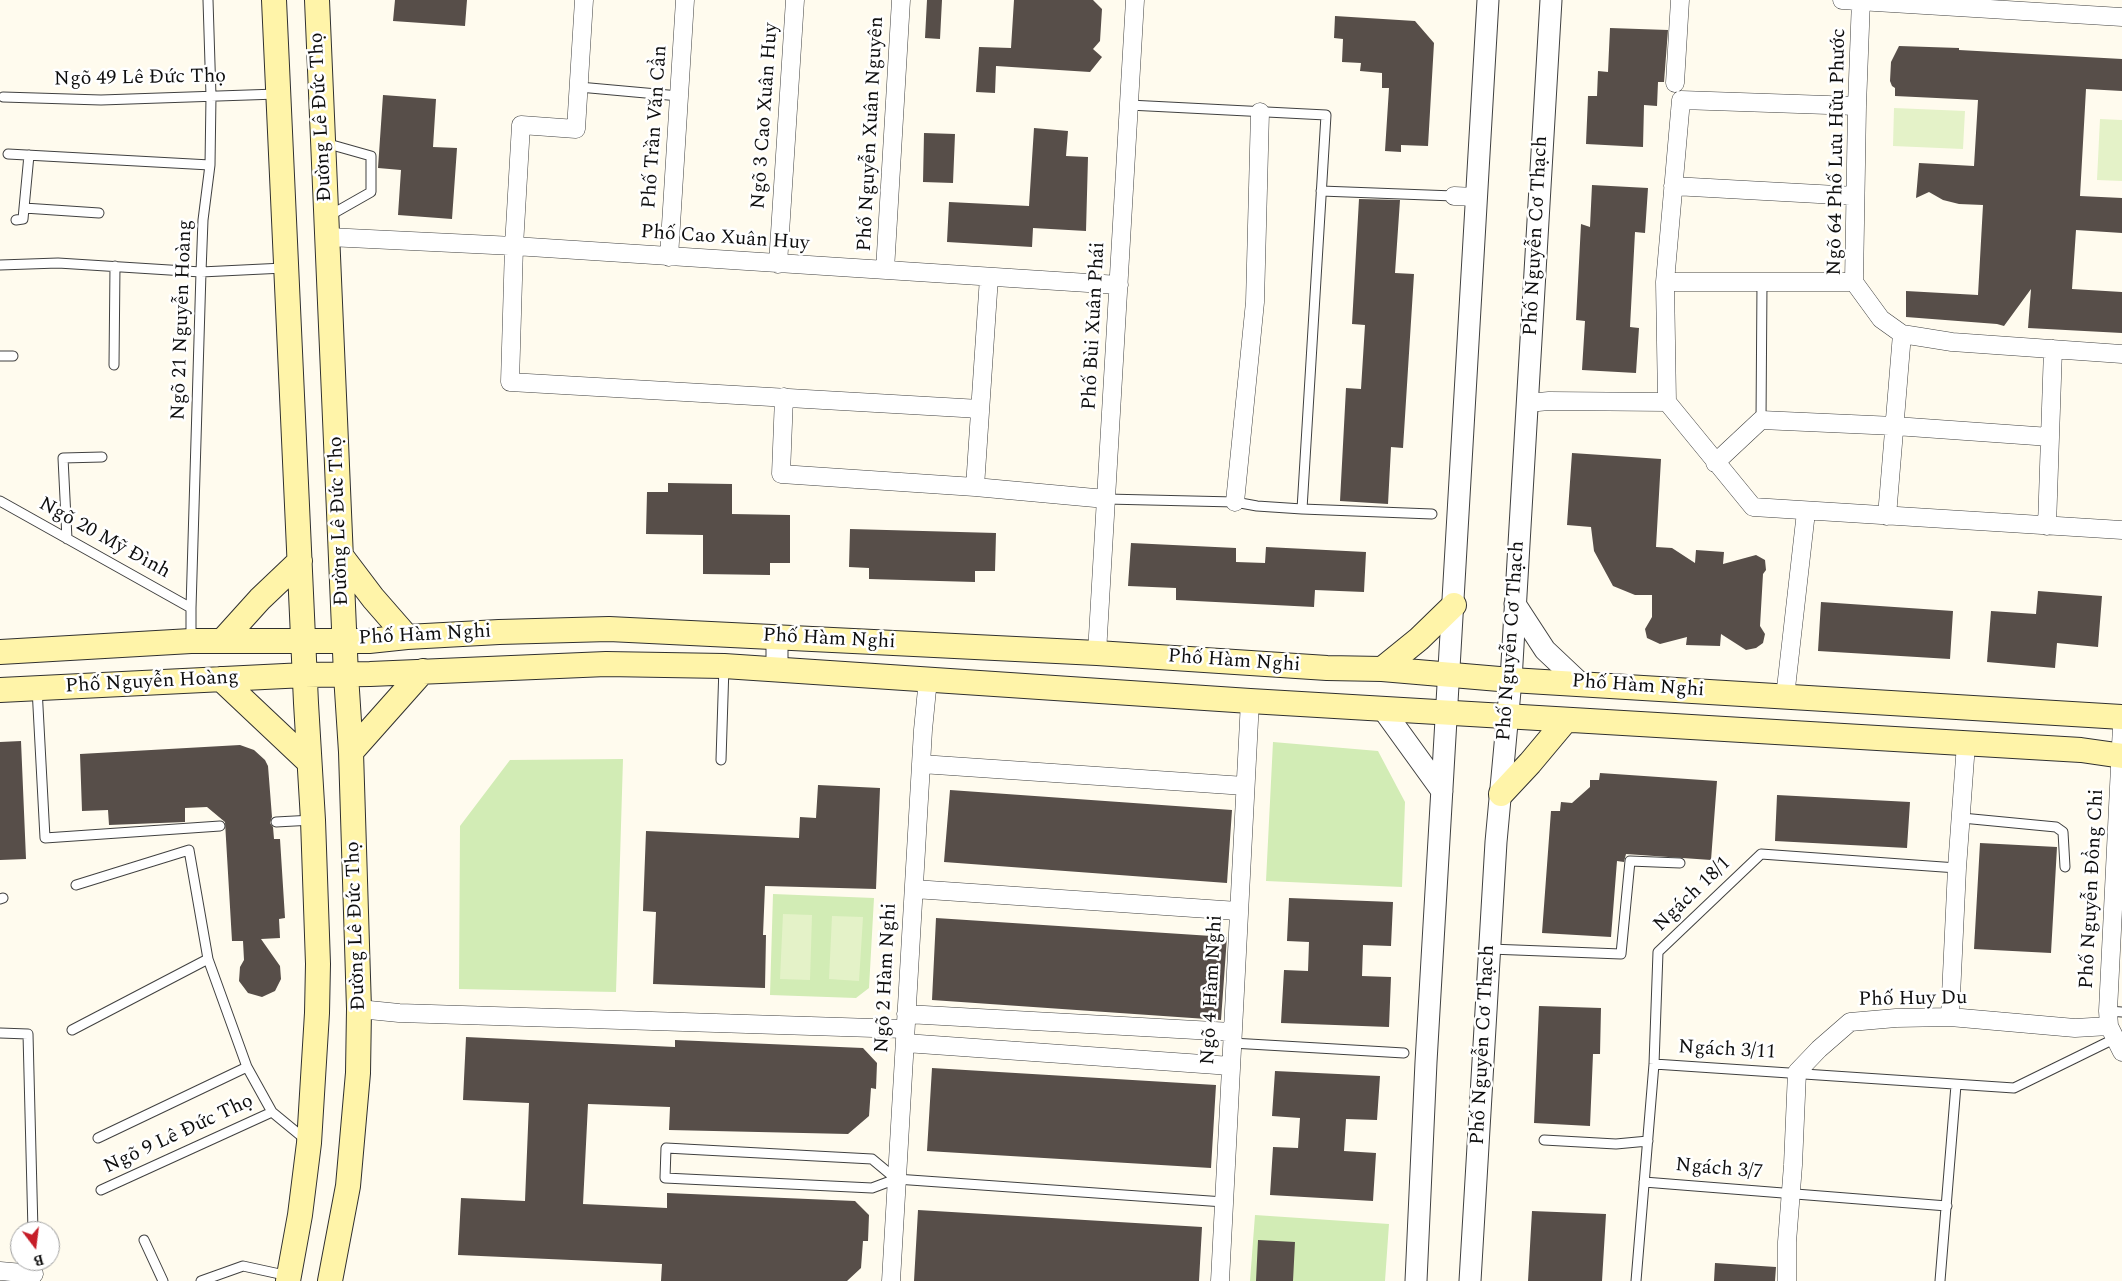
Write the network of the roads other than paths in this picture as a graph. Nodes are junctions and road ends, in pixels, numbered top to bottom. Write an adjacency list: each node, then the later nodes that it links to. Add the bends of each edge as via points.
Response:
1 (208, 0): 18 (lane, Ngõ 21 Nguyễn Hoàng)
2 (274, 0): 17 (main road, Đường Lê Đức Thọ)
3 (316, 0): 24 (main road, Đường Lê Đức Thọ)
4 (584, 0): 16 (street)
5 (685, 0): 19 (street, Phố Trần Văn Cẩn)
6 (795, 0): 39 (street, Ngõ 3 Cao Xuân Huy)
7 (901, 0): 43 (street, Phố Nguyễn Xuân Nguyên)
8 (1135, 0): 21 (street, Phố Bùi Xuân Phái)
9 (1488, 0): 32 (street)
10 (1552, 0): 58 (street, Phố Nguyễn Cơ Thạch)
11 (1680, 0): 15 (street)
12 (1842, 0): 13 (street)
13 (1861, 0): 14 (street); 22 (street, Ngõ 64 Phố Lưu Hữu Phước)
14 (2122, 17)
15 (1675, 83)
16 (578, 87): 19 (lane); 37 (street, via 576,129 521,125)
17 (279, 94): 18 (lane, Ngõ 49 Lê Đức Thọ); 42 (main road, Đường Lê Đức Thọ)
18 (211, 96): 20 (lane, Ngõ 49 Lê Đức Thọ, via 101,100); 27 (lane, Ngõ 21 Nguyễn Hoàng)
19 (679, 96): 38 (street, Phố Trần Văn Cẩn)
20 (2, 97)
21 (1129, 106): 23 (lane); 49 (street, Phố Bùi Xuân Phái)
22 (1857, 106): 28 (street, via 1681,100); 31 (street, Ngõ 64 Phố Lưu Hữu Phước)
23 (1260, 112): 29 (lane, via 1326,116); 68 (street, via 1255,302)
24 (324, 143): 36 (main road, Đường Lê Đức Thọ); 36 (lane, via 371,156 371,192)
25 (8, 154): 26 (lane)
26 (29, 155): 27 (lane); 33 (lane)
27 (210, 165): 44 (lane, Ngõ 21 Nguyễn Hoàng)
28 (1673, 186): 31 (street); 46 (street)
29 (1321, 191): 30 (lane); 69 (lane)
30 (1454, 196): 32 (street)
31 (1855, 196): 47 (street, Ngõ 64 Phố Lưu Hữu Phước)
32 (1476, 197): 79 (street)
33 (24, 208): 34 (lane); 35 (lane, via 23,219)
34 (99, 213)
35 (16, 220)
36 (328, 227): 37 (street, Phố Cao Xuân Huy); 76 (main road, Đường Lê Đức Thọ)
37 (514, 246): 38 (street, Phố Cao Xuân Huy); 56 (street, via 510,382)
38 (669, 256): 39 (street, Phố Cao Xuân Huy)
39 (778, 264): 43 (street, Phố Cao Xuân Huy)
40 (0, 265): 41 (lane, via 58,263)
41 (115, 266): 44 (lane); 55 (lane)
42 (287, 268): 44 (lane); 77 (main road, Đường Lê Đức Thọ)
43 (885, 270): 45 (street, Phố Cao Xuân Huy)
44 (201, 272): 80 (lane, Ngõ 21 Nguyễn Hoàng)
45 (989, 277): 49 (street, Phố Cao Xuân Huy); 59 (street)
46 (1665, 282): 48 (street); 57 (street)
47 (1854, 282): 48 (street); 50 (street, Ngõ 64 Phố Lưu Hữu Phước, via 1881,319)
48 (1762, 283): 60 (lane)
49 (1119, 285): 66 (street, Phố Bùi Xuân Phái)
50 (1902, 334): 51 (street, Ngõ 64 Phố Lưu Hữu Phước, via 1952,342); 61 (street)
51 (2053, 349): 52 (street, Ngõ 64 Phố Lưu Hữu Phước); 62 (street)
52 (2122, 354)
53 (0, 356): 54 (lane)
54 (13, 356)
55 (114, 365)
56 (784, 397): 59 (street); 65 (street, via 782,474)
57 (1667, 402): 58 (street, via 1549,400); 64 (street)
58 (1527, 403): 78 (street, Phố Nguyễn Cơ Thạch)
59 (980, 409): 65 (street)
60 (1761, 420): 61 (street); 64 (street)
61 (1895, 426): 62 (street); 72 (street)
62 (2050, 437): 73 (street)
63 (102, 457): 75 (lane, via 63,458)
64 (1716, 463): 70 (street, via 1753,507)
65 (975, 487): 66 (street)
66 (1106, 499): 68 (lane); 88 (street, Phố Bùi Xuân Phái)
67 (0, 501): 75 (lane, Ngõ 20 Mỹ Đình)
68 (1235, 502): 69 (lane)
69 (1302, 509): 71 (lane)
70 (1806, 512): 72 (street); 102 (street)
71 (1432, 514)
72 (1887, 516): 73 (street)
73 (2047, 526): 74 (street)
74 (2122, 530)
75 (67, 538): 80 (lane, Ngõ 20 Mỹ Đình)
76 (342, 557): 81 (main road); 85 (main road, Đường Lê Đức Thọ)
77 (300, 562): 83 (main road); 84 (main road, Đường Lê Đức Thọ)
78 (1515, 604): 98 (street, Phố Nguyễn Cơ Thạch); 99 (street, via 1544,650)
79 (1454, 605): 90 (main road); 93 (street)
80 (191, 608): 86 (lane, Ngõ 21 Nguyễn Hoàng)
81 (406, 637): 82 (main road, Phố Hàm Nghi, via 609,629); 85 (main road, Phố Hàm Nghi)
82 (777, 638): 88 (main road, Phố Hàm Nghi); 91 (street)
83 (223, 640): 84 (main road, Phố Nguyễn Hoàng); 86 (main road, Phố Nguyễn Hoàng)
84 (304, 640): 85 (main road, Phố Hàm Nghi); 94 (main road, Đường Lê Đức Thọ)
85 (345, 640): 95 (main road, Đường Lê Đức Thọ)
86 (191, 641): 87 (main road, Phố Nguyễn Hoàng)
87 (0, 652)
88 (1097, 654): 90 (main road, Phố Hàm Nghi)
89 (724, 666): 91 (main road, Phố Hàm Nghi); 92 (main road, Phố Hàm Nghi, via 606,664); 113 (lane)
90 (1382, 669): 93 (main road, Phố Hàm Nghi)
91 (777, 670): 96 (main road, Phố Hàm Nghi)
92 (423, 671): 95 (main road, Phố Hàm Nghi); 111 (main road)
93 (1448, 674): 98 (main road, Phố Hàm Nghi); 105 (street)
94 (305, 675): 95 (main road, Phố Hàm Nghi); 97 (main road, Phố Nguyễn Hoàng); 114 (main road, Đường Lê Đức Thọ)
95 (346, 675): 111 (main road, Đường Lê Đức Thọ)
96 (928, 678): 103 (main road, Phố Hàm Nghi); 115 (street, Ngõ 2 Hàm Nghi)
97 (221, 679): 100 (main road, Phố Nguyễn Hoàng); 114 (main road)
98 (1511, 680): 99 (main road, Phố Hàm Nghi); 106 (street, Phố Nguyễn Cơ Thạch)
99 (1580, 683): 102 (main road, Phố Hàm Nghi)
100 (37, 688): 101 (main road, Phố Nguyễn Hoàng); 122 (lane, via 45,838)
101 (0, 690)
102 (1785, 697): 107 (main road, Phố Hàm Nghi)
103 (1250, 701): 104 (main road, Phố Hàm Nghi); 116 (street, Ngõ 4 Hàm Nghi)
104 (1382, 708): 105 (main road, Phố Hàm Nghi); 117 (street)
105 (1446, 712): 106 (main road, Phố Hàm Nghi); 117 (street)
106 (1508, 717): 108 (main road, Phố Hàm Nghi); 118 (street, Phố Nguyễn Cơ Thạch)
107 (2122, 717)
108 (1566, 720): 110 (main road, Phố Hàm Nghi); 118 (main road)
109 (2122, 726): 112 (street, Phố Nguyễn Đổng Chi)
110 (1966, 744): 112 (main road, Phố Hàm Nghi, via 2081,750); 119 (street)
111 (352, 752): 133 (main road, Đường Lê Đức Thọ)
112 (2121, 756): 126 (street, Phố Nguyễn Đổng Chi)
113 (721, 760)
114 (310, 762): 120 (main road, Đường Lê Đức Thọ)
115 (921, 764): 116 (street); 128 (street, Ngõ 2 Hàm Nghi)
116 (1245, 786): 129 (street, Ngõ 4 Hàm Nghi)
117 (1442, 791): 167 (street)
118 (1501, 794): 131 (street, Phố Nguyễn Cơ Thạch)
119 (1962, 818): 124 (lane, via 2056,827 2063,832); 125 (street)
120 (313, 820): 121 (lane); 150 (main road, Đường Lê Đức Thọ, via 318,964)
121 (276, 822)
122 (220, 826)
123 (1680, 864): 131 (lane, via 1630,861 1621,954)
124 (2065, 867)
125 (1957, 868): 134 (street); 141 (lane, Ngách 18/1, via 1761,854 1658,952)
126 (2118, 884): 130 (street, Phố Nguyễn Đổng Chi)
127 (76, 885): 132 (lane, Ngõ 9 Lê Đức Thọ, via 189,850)
128 (914, 889): 129 (street); 136 (street, Ngõ 2 Hàm Nghi)
129 (1238, 911): 139 (street, Ngõ 4 Hàm Nghi)
130 (2116, 948): 135 (street, Phố Nguyễn Đổng Chi)
131 (1490, 949): 168 (street, Phố Nguyễn Cơ Thạch)
132 (208, 959): 137 (lane); 143 (lane, Ngõ 9 Lê Đức Thọ)
133 (359, 1009): 136 (street); 164 (main road, Đường Lê Đức Thọ, via 358,1073 348,1186)
134 (1950, 1017): 135 (street, Phố Huy Du, via 2075,1028); 144 (street, Phố Huy Du, via 1850,1022)
135 (2115, 1028): 145 (lane, Ngách 3/11, via 2014,1088)
136 (905, 1029): 139 (street); 142 (street); 151 (street, Ngõ 2 Hàm Nghi)
137 (72, 1030)
138 (0, 1033): 157 (lane, via 28,1034)
139 (1232, 1037): 140 (lane); 142 (street, Ngõ 4 Hàm Nghi)
140 (1404, 1054)
141 (1654, 1064): 144 (lane, Ngách 3/11); 149 (lane, Ngách 18/1)
142 (1231, 1066): 155 (street, Ngõ 4 Hàm Nghi)
143 (247, 1067): 146 (lane, Ngõ 9 Lê Đức Thọ); 147 (lane)
144 (1797, 1072): 145 (lane, Ngách 3/11); 154 (street)
145 (1956, 1085): 156 (lane)
146 (272, 1112): 150 (lane, Ngõ 9 Lê Đức Thọ); 153 (lane, Ngõ 9 Lê Đức Thọ)
147 (98, 1138)
148 (1544, 1140): 149 (lane, via 1616,1144)
149 (1648, 1141): 152 (lane, Ngách 18/1)
150 (309, 1143): 161 (main road, Đường Lê Đức Thọ)
151 (896, 1179): 151 (lane, via 872,1188 665,1178 666,1148 872,1159); 155 (lane); 165 (street, Ngõ 2 Hàm Nghi)
152 (1644, 1182): 154 (lane, Ngách 3/7); 169 (lane, Ngách 18/1)
153 (102, 1190)
154 (1791, 1194): 156 (lane, Ngách 3/7); 170 (street)
155 (1224, 1202): 166 (street, Ngõ 4 Hàm Nghi)
156 (1947, 1206): 171 (lane)
157 (33, 1221)
158 (144, 1240): 162 (lane)
159 (0, 1271): 160 (street)
160 (34, 1272)
161 (289, 1278): 163 (lane, via 243,1266)
162 (162, 1281)
163 (201, 1281)
164 (330, 1281)
165 (891, 1281)
166 (1220, 1281)
167 (1416, 1281)
168 (1470, 1281)
169 (1636, 1281)
170 (1787, 1281)
171 (1940, 1281)

